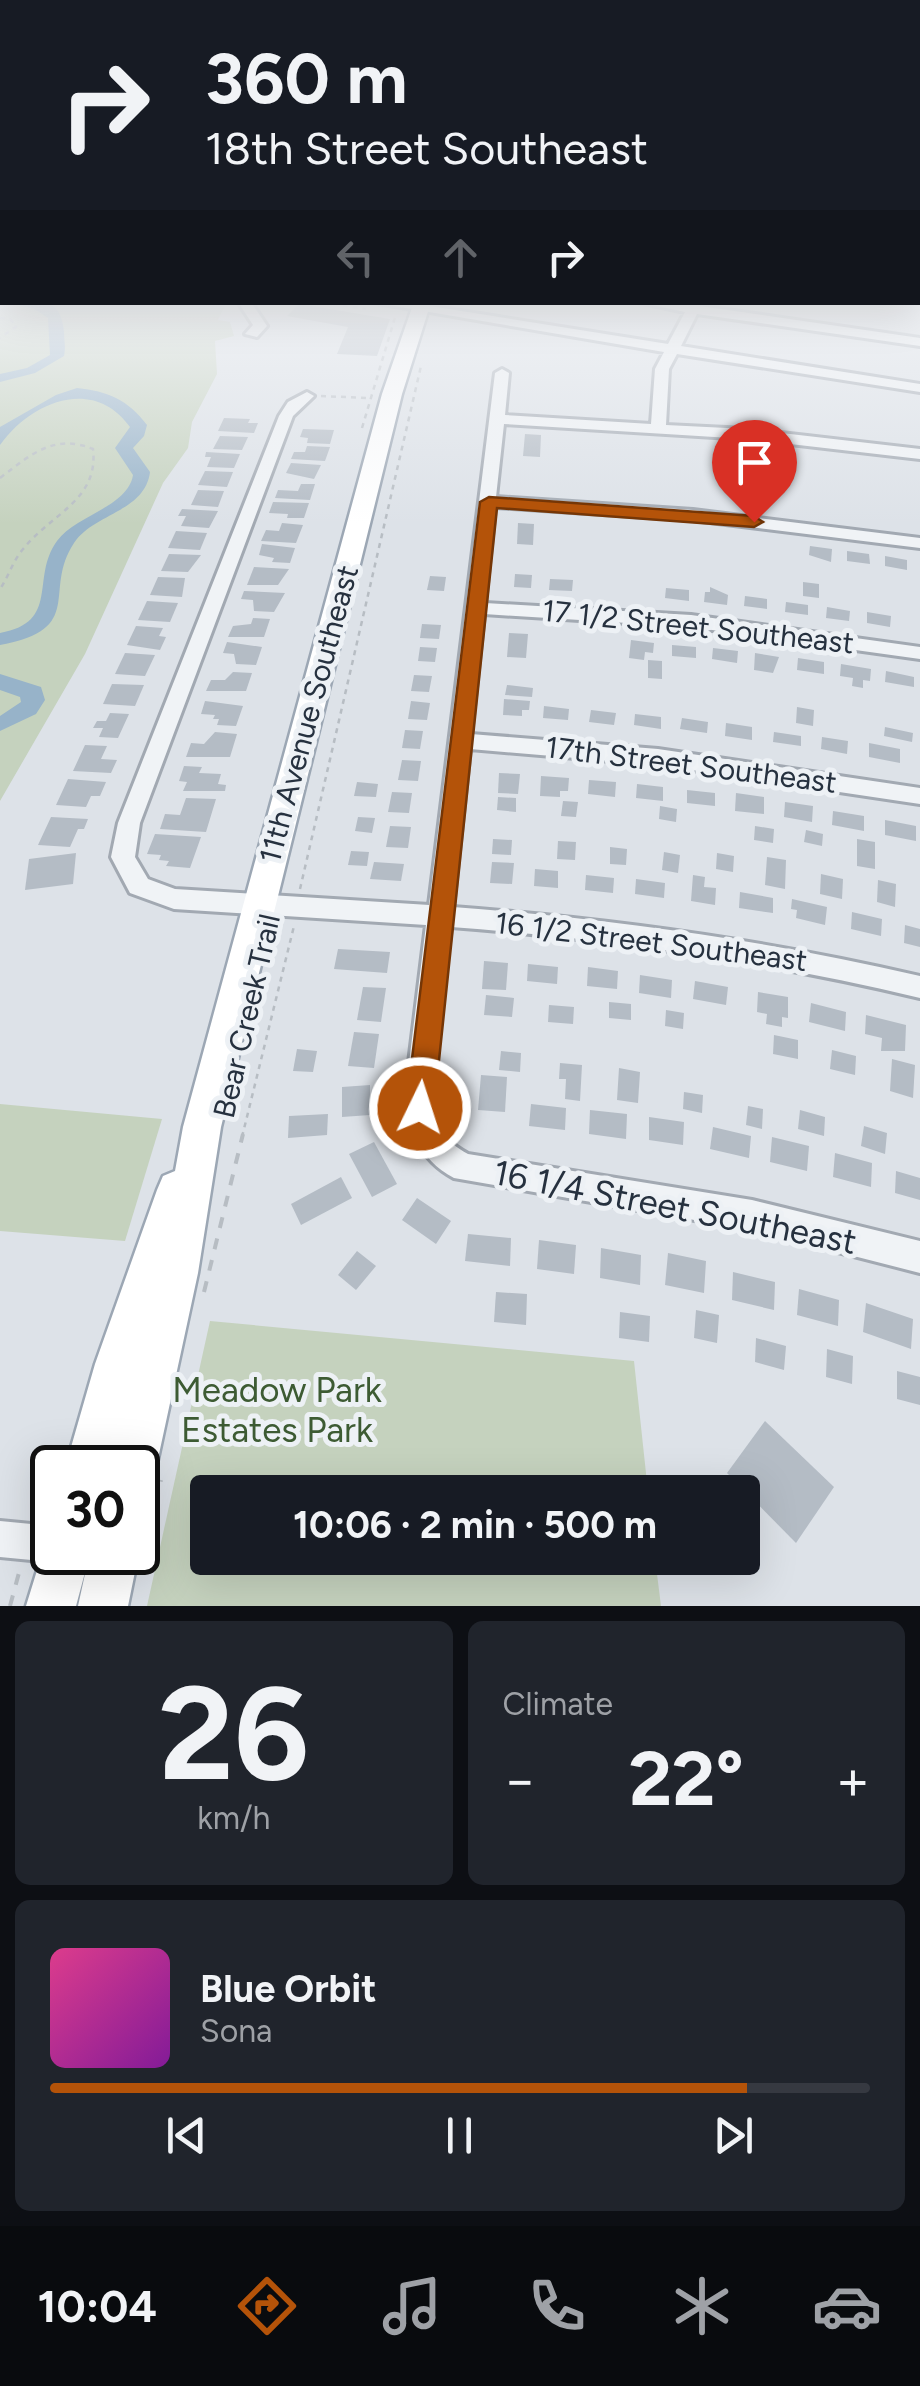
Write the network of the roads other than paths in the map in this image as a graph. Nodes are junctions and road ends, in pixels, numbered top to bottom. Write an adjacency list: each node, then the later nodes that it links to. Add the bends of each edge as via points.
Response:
1 (502, 373): 7 (street)
2 (397, 374): 16 (main road, 11th Avenue Southeast)
3 (661, 374): 8 (street)
4 (831, 374): 5 (street)
5 (920, 388)
6 (307, 396): 16 (street, 16 1/2 Street Southeast, via 286,416 123,851 129,874 155,895)
7 (496, 419): 8 (street); 10 (street)
8 (658, 427): 9 (street)
9 (920, 454)
10 (489, 502): 11 (street, via 693,516); 12 (street)
11 (920, 543)
12 (476, 608): 13 (street, 17 1/2 Street Southeast, via 691,622); 14 (street)
13 (920, 653)
14 (461, 741): 15 (street, 17th Street Southeast, via 658,756); 17 (street)
15 (920, 796)
16 (260, 905): 17 (street, 16 1/2 Street Southeast); 19 (main road, 11th Avenue Southeast)
17 (441, 918): 18 (street, 16 1/2 Street Southeast, via 690,941); 20 (street, 16 1/4 Street Southeast, via 421,1117 434,1148 456,1164 752,1215)
18 (920, 986)
19 (202, 1127): 21 (main road, 11th Avenue Southeast, via 146,1274); 22 (main road, 11th Avenue Southeast)
20 (920, 1258)
21 (95, 1445)
22 (152, 1445)
23 (44, 1575): 25 (main road)
24 (119, 1575): 26 (main road)
25 (51, 1606)
26 (103, 1606)

